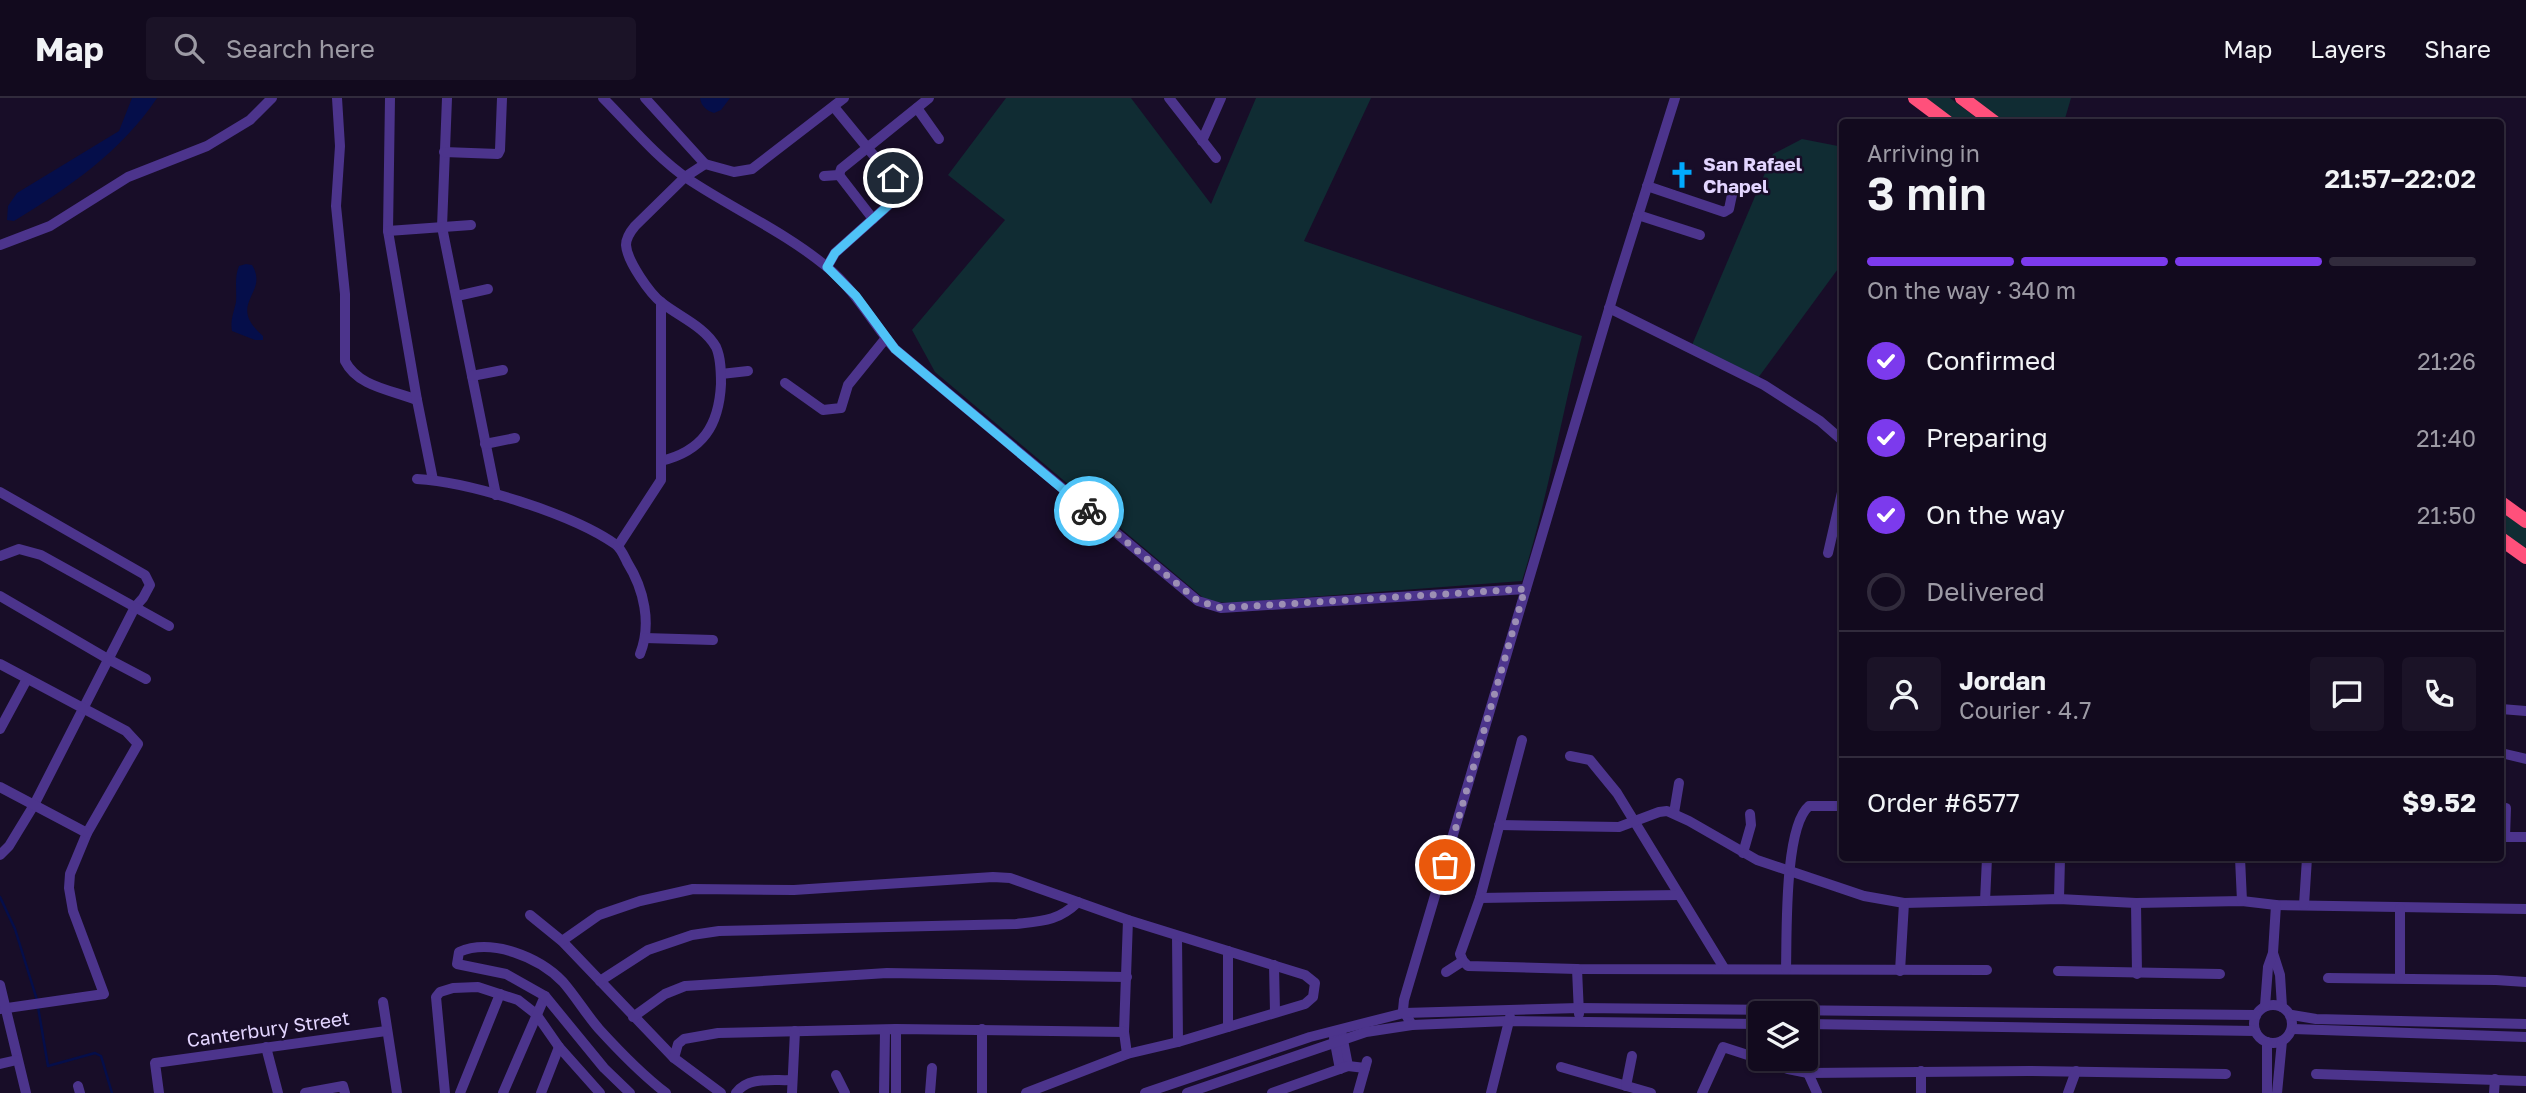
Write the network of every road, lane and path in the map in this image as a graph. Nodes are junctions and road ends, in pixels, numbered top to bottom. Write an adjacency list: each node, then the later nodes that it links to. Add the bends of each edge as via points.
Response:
1 (272, 98): 36 (street, via 250,120 207,146 128,177 50,226)
2 (337, 98): 48 (street, via 336,206 345,294 345,361 360,380)
3 (390, 98): 34 (street)
4 (447, 98): 22 (street)
5 (502, 98): 22 (street, via 498,154)
6 (603, 98): 27 (street)
7 (645, 98): 24 (street)
8 (844, 98): 15 (street)
9 (929, 98): 16 (street)
10 (1169, 98): 20 (street)
11 (1221, 98): 20 (street)
12 (1675, 98): 28 (street)
13 (1915, 98): 17 (highway)
14 (1962, 98): 18 (highway)
15 (834, 107): 21 (street); 24 (street, via 752,169 734,172)
16 (917, 108): 19 (street); 21 (street)
17 (1943, 119)
18 (1990, 119)
19 (939, 139)
20 (1202, 141): 23 (street)
21 (869, 148): 25 (street); 31 (street, via 898,185 892,202)
22 (444, 152): 33 (street)
23 (1216, 158)
24 (705, 164): 27 (street)
25 (839, 175): 26 (street); 31 (street)
26 (824, 176)
27 (685, 177): 37 (street); 40 (street, via 635,226 626,245 642,280)
28 (1647, 186): 29 (street, via 1724,212); 30 (street)
29 (1734, 190)
30 (1638, 215): 35 (street); 41 (street)
31 (873, 219): 37 (street, via 835,253)
32 (471, 225): 33 (street)
33 (442, 227): 34 (street); 39 (street)
34 (388, 231): 48 (street)
35 (1700, 234)
36 (0, 245)
37 (827, 267): 42 (street, via 856,296)
38 (488, 289): 39 (street)
39 (457, 296): 46 (street)
40 (661, 302): 45 (street, via 689,320 716,347); 52 (street)
41 (1609, 308): 50 (street, via 1764,385); 65 (street)
42 (886, 338): 47 (street, via 848,385 841,408 823,410); 65 (street, via 1208,606)
43 (503, 370): 46 (street)
44 (748, 371): 45 (street)
45 (721, 374): 52 (street, via 720,403 710,430 698,444)
46 (471, 376): 51 (street)
47 (785, 383)
48 (417, 400): 54 (street)
49 (515, 438): 51 (street)
50 (1839, 438)
51 (485, 444): 56 (street)
52 (661, 461): 61 (street, via 661,480)
53 (417, 479): 54 (street)
54 (433, 480): 56 (street)
55 (0, 492): 67 (street, via 145,575 150,585)
56 (496, 495): 61 (street, via 564,517)
57 (1839, 505): 62 (street)
58 (2504, 505): 59 (highway)
59 (2526, 521)
60 (2504, 540): 64 (highway)
61 (618, 546): 69 (street, via 638,582)
62 (1828, 553)
63 (0, 556): 67 (street, via 19,549 41,555)
64 (2526, 557)
65 (1525, 589): 148 (street, via 1404,1000)
66 (0, 596): 72 (street)
67 (135, 607): 68 (street); 72 (street)
68 (169, 626)
69 (645, 638): 70 (street); 71 (street)
70 (713, 640)
71 (640, 654)
72 (108, 659): 75 (street); 76 (street)
73 (0, 664): 74 (street)
74 (27, 679): 76 (street); 79 (street)
75 (146, 679)
76 (82, 707): 86 (street); 94 (street, via 125,731 138,744)
77 (2504, 709): 78 (street)
78 (2526, 711)
79 (1, 726)
80 (1522, 740): 92 (street)
81 (2504, 754): 83 (street)
82 (1570, 756): 91 (street, via 1597,766)
83 (2526, 759)
84 (1679, 783): 89 (street)
85 (0, 787): 86 (street)
86 (34, 805): 94 (street); 98 (street)
87 (1839, 806): 103 (street, via 1804,810)
88 (2506, 808): 93 (street)
89 (1674, 813): 91 (street, via 1659,812); 97 (street)
90 (1751, 814): 97 (street)
91 (1635, 823): 92 (street, via 1619,827); 104 (street)
92 (1499, 825): 105 (street)
93 (2504, 827)
94 (88, 833): 145 (street, via 69,888 79,930 104,994)
95 (2504, 837): 96 (street)
96 (2526, 837)
97 (1743, 853): 103 (street)
98 (0, 855)
99 (1987, 861): 107 (street)
100 (2060, 861): 106 (street)
101 (2240, 861): 108 (street)
102 (2307, 861): 113 (street)
103 (1789, 870): 110 (street, via 1864,896); 126 (street)
104 (1679, 895): 105 (street); 124 (street)
105 (1479, 898): 122 (street, via 1460,954)
106 (2059, 899): 107 (street); 111 (street)
107 (1985, 901): 110 (street)
108 (2242, 901): 111 (street); 112 (street)
109 (1079, 902): 117 (street); 119 (street, via 1010,878 993,877 794,890 693,889 598,915); 136 (street, via 1065,915 1016,924 719,931 648,950)
110 (1904, 903): 128 (street)
111 (2136, 903): 131 (street)
112 (2276, 905): 113 (street); 121 (street)
113 (2304, 905): 114 (street)
114 (2400, 908): 115 (street); 135 (street)
115 (2526, 909)
116 (530, 915): 119 (street)
117 (1128, 920): 118 (street); 133 (street)
118 (1177, 936): 120 (street); 170 (street)
119 (562, 941): 136 (street)
120 (1228, 951): 123 (street); 158 (street)
121 (2273, 953): 142 (street); 143 (street)
122 (1463, 961): 125 (street, via 1468,966); 130 (street)
123 (1274, 965): 147 (street); 147 (street, via 1311,977 1316,986 1310,1001)
124 (1724, 968): 125 (street); 126 (street)
125 (1577, 969): 144 (street)
126 (1786, 969): 128 (street)
127 (1987, 970): 128 (street)
128 (1900, 971)
129 (2058, 971): 131 (street)
130 (1446, 972)
131 (2137, 974): 132 (street)
132 (2220, 974)
133 (1127, 976): 152 (street, via 887,973 685,986); 166 (street)
134 (2328, 978): 135 (street)
135 (2400, 978): 137 (street)
136 (600, 981): 152 (street)
137 (2526, 982)
138 (0, 985): 145 (street)
139 (540, 993): 146 (street); 208 (street); 209 (street, via 506,974 457,964 459,952 482,947 516,952 544,967 561,980 620,1052)
140 (500, 994): 146 (street); 202 (street, via 460,987 436,997); 203 (street)
141 (383, 1002): 162 (street)
142 (2265, 1006): 143 (street); 149 (street)
143 (2282, 1007): 151 (street)
144 (1579, 1008): 149 (street); 150 (street); 153 (street)
145 (3, 1009): 178 (street)
146 (532, 1011): 173 (street); 204 (street)
147 (1275, 1012): 158 (street)
148 (1404, 1013): 150 (street); 157 (street); 167 (street)
149 (2255, 1014): 165 (street)
150 (1510, 1015): 153 (street); 157 (street); 223 (street)
151 (2291, 1016): 156 (street); 161 (street)
152 (632, 1017): 177 (street)
153 (1578, 1021): 154 (street)
154 (1748, 1024)
155 (1818, 1024): 165 (street)
156 (2526, 1024)
157 (1412, 1025): 167 (street)
158 (1228, 1027): 170 (street)
159 (896, 1029): 160 (street); 164 (street); 215 (street)
160 (982, 1029): 166 (street); 217 (street)
161 (2293, 1029): 168 (street); 169 (street)
162 (386, 1031): 172 (street, Canterbury Street); 201 (street)
163 (795, 1031): 164 (street); 177 (street, via 718,1033 684,1039); 191 (street)
164 (885, 1031): 214 (street)
165 (2255, 1031): 171 (street)
166 (1124, 1032): 174 (street)
167 (1338, 1035): 180 (street); 219 (street, via 1310,1037); 220 (street)
168 (2526, 1037)
169 (2282, 1041): 171 (street); 230 (street)
170 (1178, 1042): 174 (street)
171 (2267, 1042): 229 (street)
172 (266, 1047): 197 (street, Canterbury Street, via 155,1063); 198 (street)
173 (559, 1048): 192 (street); 205 (street)
174 (1127, 1054): 218 (street)
175 (1748, 1055): 225 (street, via 1723,1047)
176 (1632, 1056): 194 (street)
177 (674, 1058): 210 (street)
178 (17, 1060): 179 (street); 196 (street)
179 (0, 1063)
180 (1344, 1067): 195 (street); 222 (street, via 1366,1065)
181 (1561, 1067): 194 (street)
182 (933, 1068): 216 (street)
183 (1798, 1071): 186 (street)
184 (1921, 1071): 185 (street); 186 (street); 227 (street)
185 (2076, 1071): 187 (street); 228 (street)
186 (1808, 1073): 226 (street)
187 (2226, 1074)
188 (2316, 1074): 190 (street)
189 (836, 1075): 213 (street)
190 (2495, 1079): 193 (street); 231 (street)
191 (792, 1080): 211 (street, via 753,1081); 212 (street)
192 (588, 1081): 206 (street); 207 (street)
193 (2526, 1081)
194 (1626, 1086): 224 (street)
195 (1292, 1090): 221 (street)
196 (26, 1093)
197 (159, 1093)
198 (278, 1093)
199 (305, 1093): 200 (street, via 343,1086)
200 (345, 1093)
201 (397, 1093)
202 (445, 1093)
203 (460, 1093)
204 (503, 1093)
205 (541, 1093)
206 (583, 1093)
207 (600, 1093)
208 (630, 1093)
209 (666, 1093)
210 (721, 1093)
211 (736, 1093)
212 (792, 1093)
213 (845, 1093)
214 (884, 1093)
215 (896, 1093)
216 (930, 1093)
217 (982, 1093)
218 (1026, 1093)
219 (1145, 1093)
220 (1187, 1093)
221 (1272, 1093)
222 (1358, 1093)
223 (1491, 1093)
224 (1651, 1093)
225 (1702, 1093)
226 (1817, 1093)
227 (1921, 1093)
228 (2068, 1093)
229 (2267, 1093)
230 (2277, 1093)
231 (2494, 1093)

